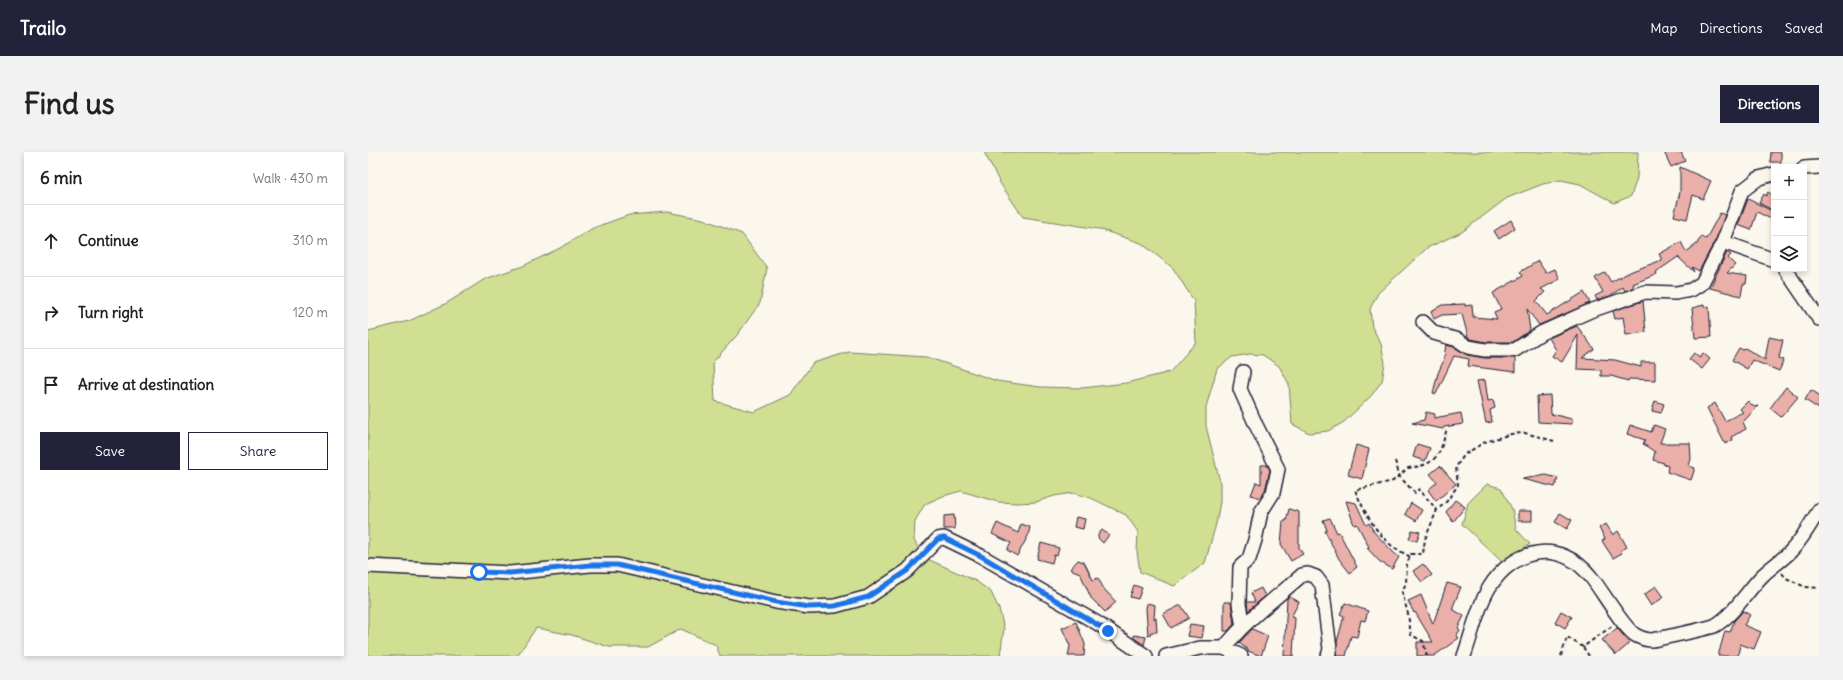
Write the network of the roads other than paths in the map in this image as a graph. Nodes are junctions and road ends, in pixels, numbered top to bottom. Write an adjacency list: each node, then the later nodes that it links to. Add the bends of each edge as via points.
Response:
1 (1819, 167): 2 (street)
2 (1807, 168)
3 (1771, 175): 4 (street, via 1759,178 1742,192)
4 (1723, 242): 5 (street); 8 (street, via 1702,283 1691,290 1676,293 1645,292 1590,311 1541,333 1515,350 1468,347 1458,340 1434,332)
5 (1771, 259)
6 (1787, 272): 7 (street)
7 (1819, 319)
8 (1423, 322)
9 (1243, 372): 12 (street, via 1240,389 1278,469 1273,493 1261,512 1249,559 1240,567 1239,604)
10 (1819, 510): 19 (street, via 1791,552 1762,576 1714,626 1652,640 1636,636 1579,564 1544,551 1518,559 1500,572 1488,588)
11 (368, 566): 15 (street, via 510,573 590,565 617,565 776,602 827,607 868,597 907,571 938,539 944,538 1090,619)
12 (1243, 627): 13 (street); 18 (street, via 1302,575 1313,575 1322,585 1330,649)
13 (1224, 648): 14 (street); 17 (street)
14 (1199, 652): 16 (street)
15 (1143, 655)
16 (1166, 656)
17 (1241, 656)
18 (1328, 656)
19 (1464, 656)

